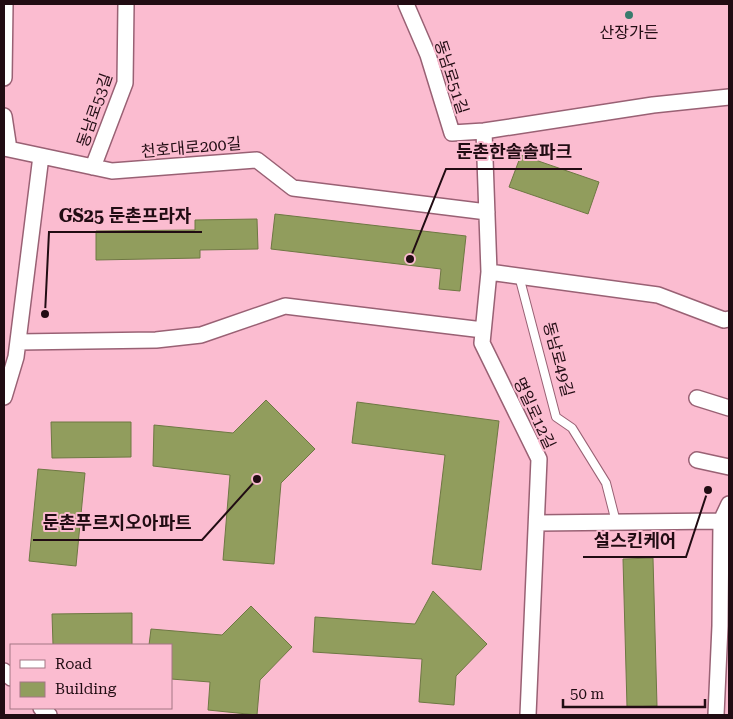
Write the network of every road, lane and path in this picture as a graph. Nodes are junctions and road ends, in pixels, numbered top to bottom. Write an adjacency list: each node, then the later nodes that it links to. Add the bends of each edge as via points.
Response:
1 (5, 4): 4 (street)
2 (126, 4): 10 (street, 동남로53길, via 125,83)
3 (406, 4): 7 (street, 동남로51길, via 428,54 452,133)
4 (4, 78)
5 (729, 97): 7 (street, via 653,105)
6 (4, 116): 8 (street, 천호대로200길)
7 (484, 131): 11 (street, 명일로12길)
8 (6, 149): 9 (street, 천호대로200길)
9 (41, 156): 10 (street, 천호대로200길); 16 (street)
10 (93, 167): 11 (street, 천호대로200길, via 112,171 257,160 293,188)
11 (487, 212): 12 (street, 명일로12길)
12 (489, 272): 13 (street); 15 (street, 명일로12길)
13 (519, 276): 14 (street, via 658,295 724,320); 24 (lane, 동남로49길, via 556,416 572,428 606,483)
14 (729, 319)
15 (483, 330): 16 (street, via 285,306 201,335 156,340); 25 (street, 명일로12길, via 482,343 539,459)
16 (18, 342): 17 (street)
17 (4, 397)
18 (697, 398): 19 (street)
19 (729, 408)
20 (697, 460): 21 (street)
21 (729, 467)
22 (729, 504): 23 (street)
23 (721, 521): 24 (street); 26 (street)
24 (616, 522): 25 (street)
25 (537, 523): 27 (street, 명일로12길)
26 (725, 626): 28 (street)
27 (528, 715)
28 (716, 715)

